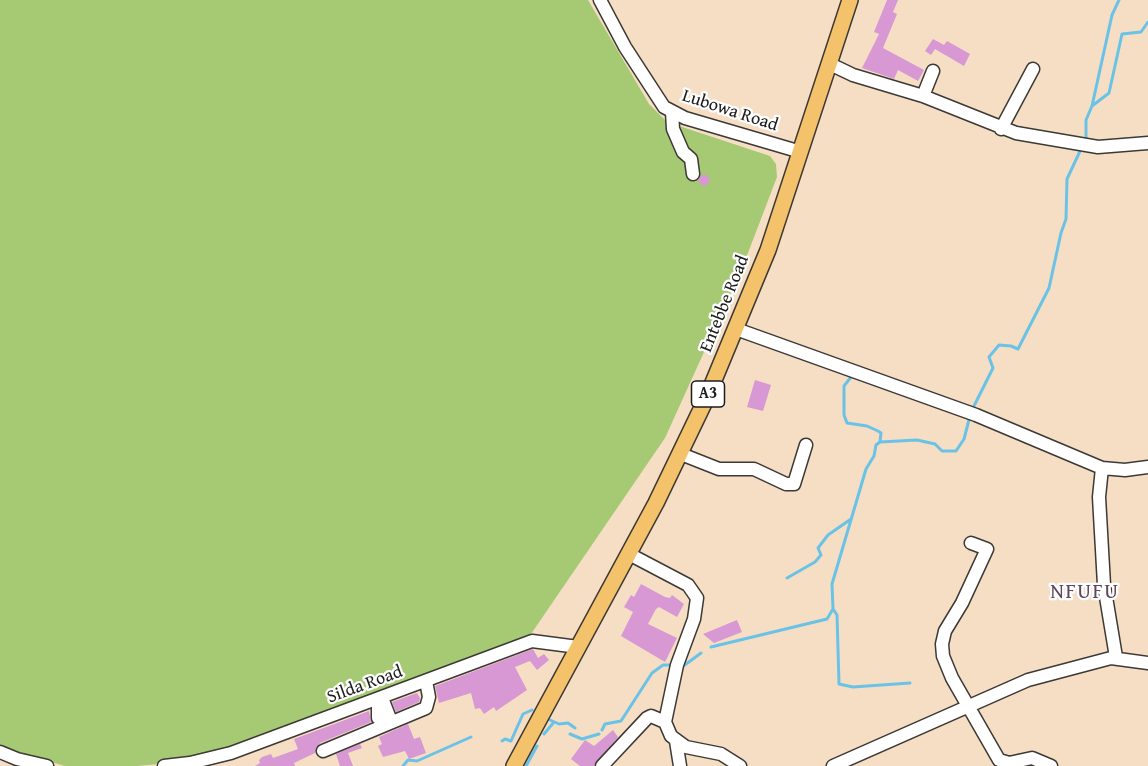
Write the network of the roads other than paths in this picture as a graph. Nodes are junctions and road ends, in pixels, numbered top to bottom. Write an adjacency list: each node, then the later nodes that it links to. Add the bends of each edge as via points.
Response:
1 (600, 0): 7 (street, Lubowa Road, via 654,94)
2 (850, 0): 3 (main road, Entebbe Road / A3)
3 (830, 64): 6 (street); 10 (main road, Entebbe Road / A3)
4 (1033, 69): 8 (street)
5 (933, 71): 6 (street)
6 (923, 96): 8 (street)
7 (672, 112): 10 (street, Lubowa Road); 11 (street, via 673,129 683,152 691,159)
8 (1001, 129): 9 (street, via 1109,148)
9 (1148, 143)
10 (801, 152): 12 (main road, Entebbe Road / A3)
11 (693, 174)
12 (736, 329): 14 (main road, Entebbe Road / A3); 16 (street, via 973,414)
13 (806, 445): 14 (street, via 794,484 754,469 719,469)
14 (681, 454): 18 (main road, Entebbe Road / A3)
15 (1148, 467): 16 (street)
16 (1102, 468): 20 (street, via 1099,497 1104,585)
17 (971, 543): 24 (street, via 986,550 942,644 952,678)
18 (629, 554): 19 (main road, Entebbe Road / A3); 26 (street, via 688,585 697,598)
19 (578, 647): 22 (street, Silda Road, via 532,641); 32 (main road, Entebbe Road / A3)
20 (1116, 657): 21 (street); 24 (street, via 1028,680)
21 (1148, 663)
22 (426, 681): 23 (street, Silda Road); 29 (street, via 426,708)
23 (380, 698): 25 (street); 31 (street, Silda Road, via 216,758)
24 (969, 704): 36 (street); 37 (street, via 999,760 1009,763 1032,758)
25 (383, 717)
26 (665, 722): 27 (street); 33 (street, via 647,718)
27 (676, 741): 34 (street); 35 (street, via 695,750 721,754)
28 (0, 752): 30 (street)
29 (323, 752)
30 (47, 766)
31 (164, 766)
32 (514, 766)
33 (602, 766)
34 (680, 766)
35 (740, 766)
36 (833, 766)
37 (1051, 766)

